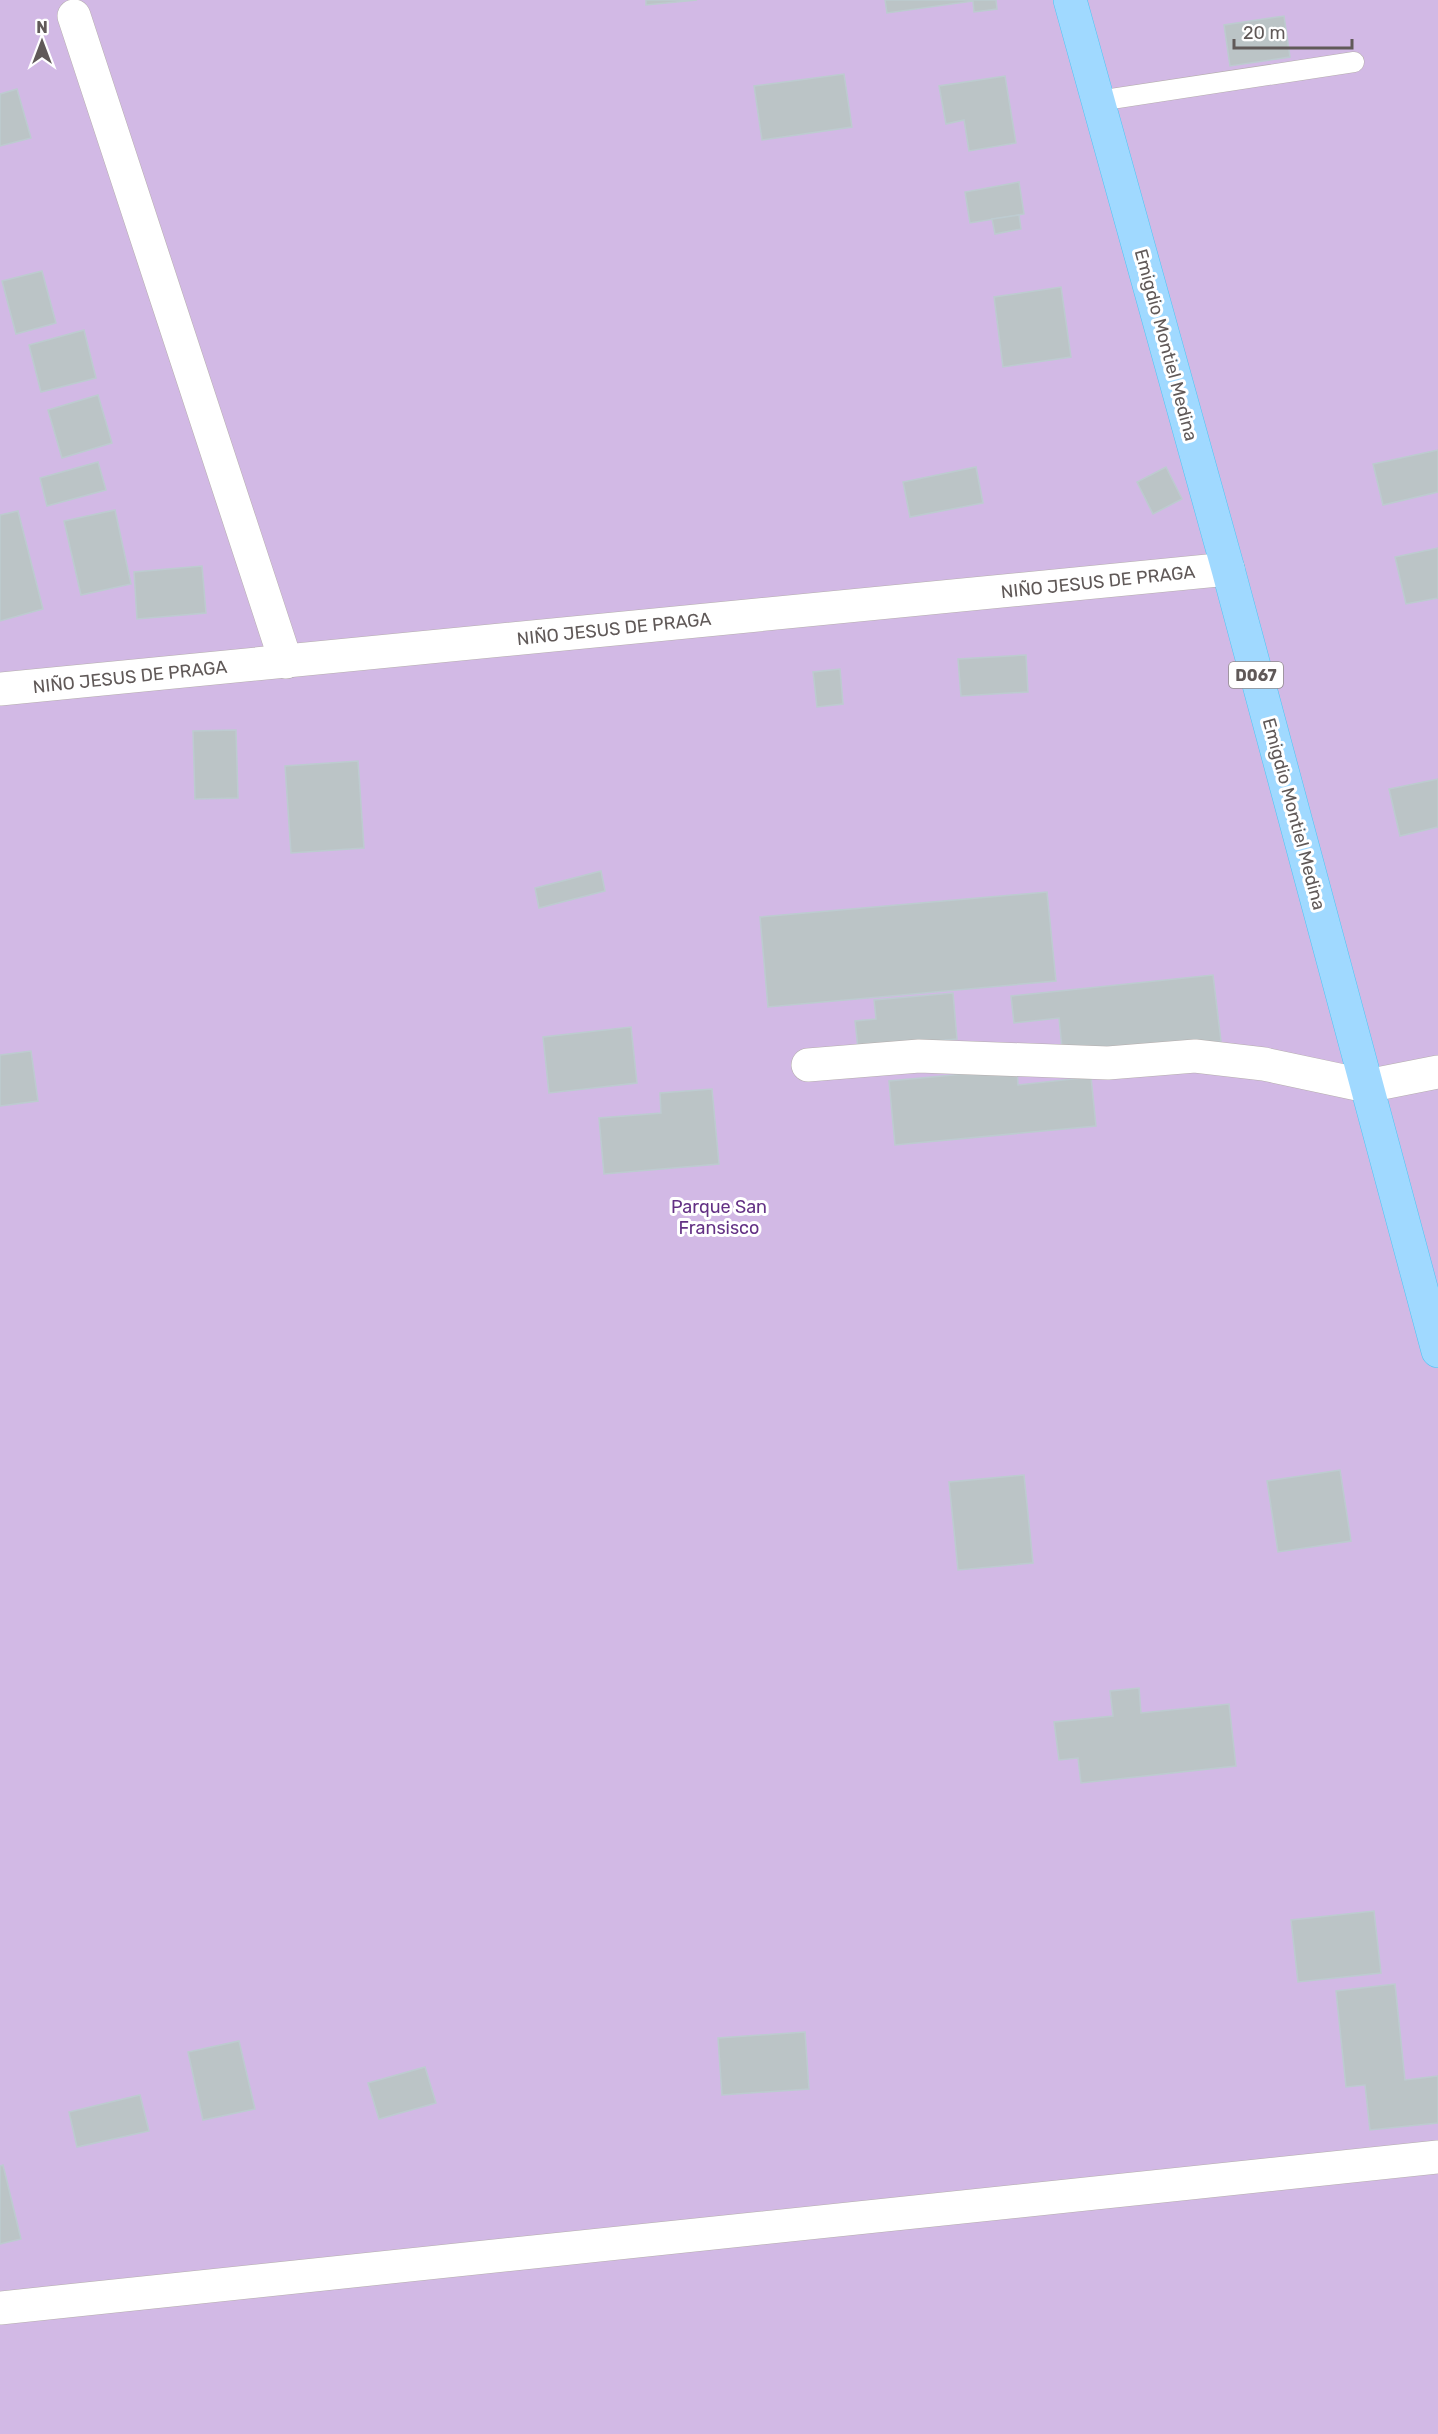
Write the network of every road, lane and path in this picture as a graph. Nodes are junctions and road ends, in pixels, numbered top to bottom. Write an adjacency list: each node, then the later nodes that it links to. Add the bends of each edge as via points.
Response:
1 (1070, 0): 4 (main road, Emigdio Montiel Medina / D067)
2 (74, 16): 6 (street)
3 (1354, 62): 4 (lane)
4 (1098, 101): 5 (main road, Emigdio Montiel Medina / D067)
5 (1228, 569): 6 (street, NIÑO JESUS DE PRAGA); 10 (main road, Emigdio Montiel Medina / D067)
6 (286, 662): 7 (street, NIÑO JESUS DE PRAGA)
7 (0, 689)
8 (808, 1065): 10 (street, via 919,1056 1108,1063 1195,1056 1264,1064)
9 (1438, 1072): 10 (street)
10 (1367, 1086): 11 (main road, Emigdio Montiel Medina / D067)
11 (1438, 1351)
12 (1438, 2157): 13 (street)
13 (0, 2308)

